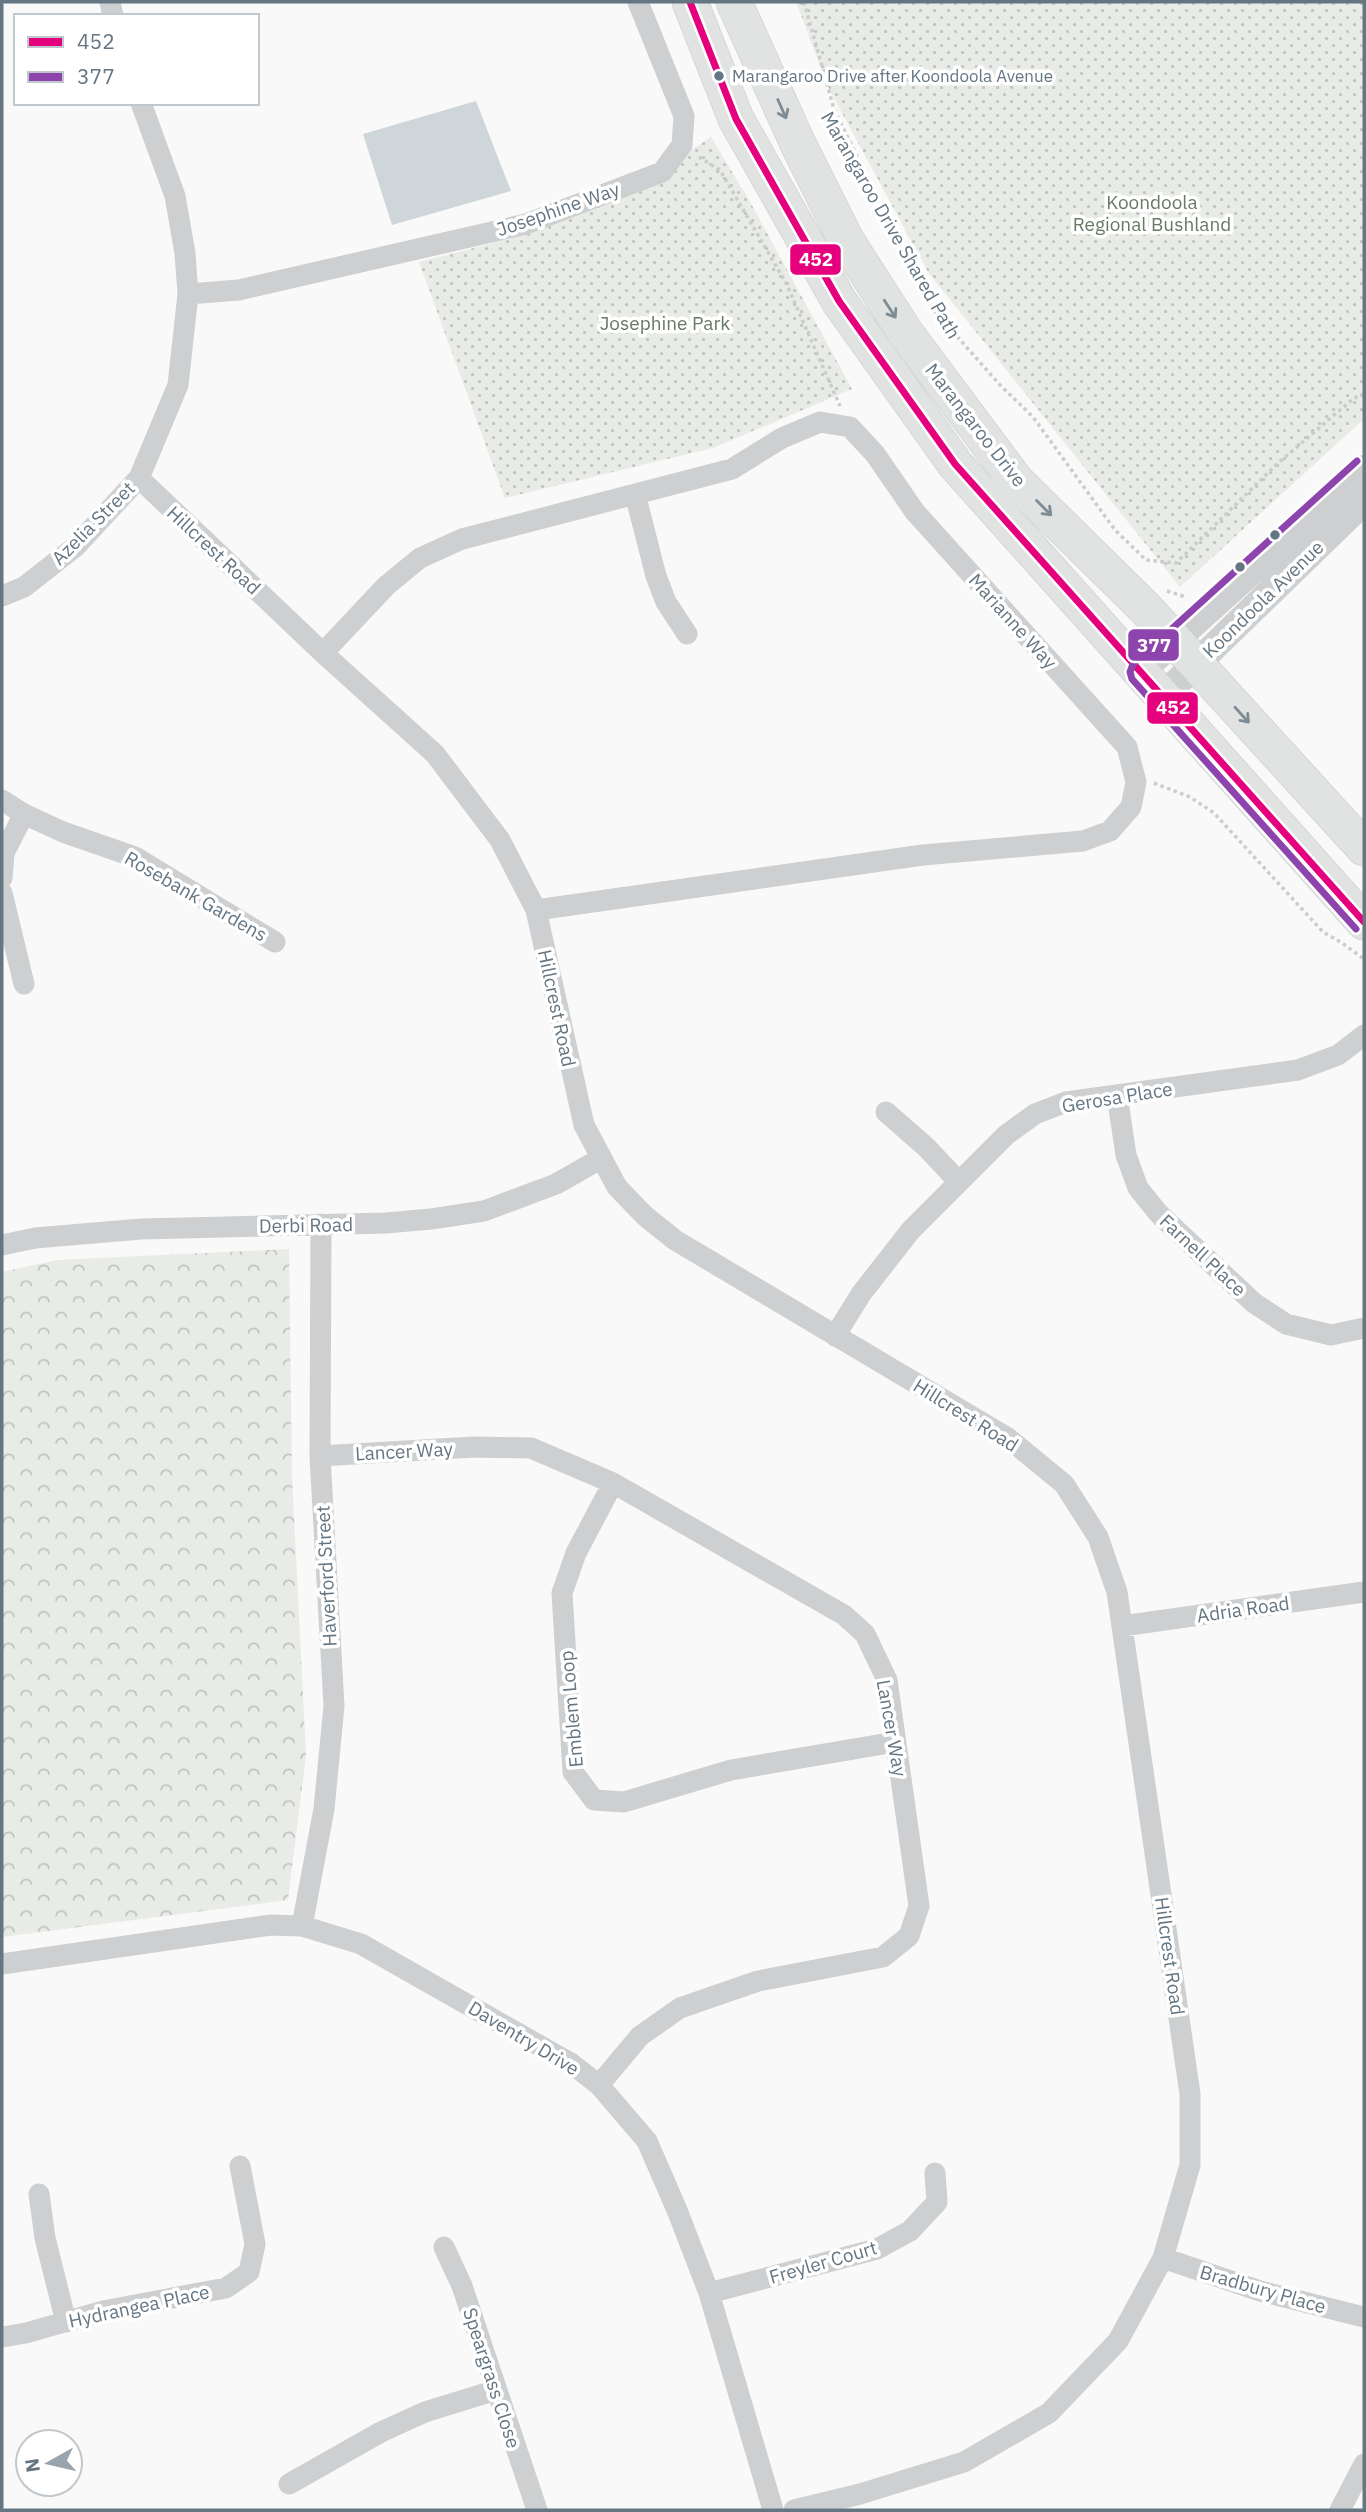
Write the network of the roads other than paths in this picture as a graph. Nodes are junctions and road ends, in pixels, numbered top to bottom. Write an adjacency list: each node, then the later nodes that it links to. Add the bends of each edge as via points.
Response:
1 (638, 2): 5 (street, Josephine Way, via 684,116 682,145 662,172 526,224 239,290)
2 (690, 2): 14 (main road, Marangaroo Drive, via 736,119 839,301 955,464)
3 (734, 2): 13 (main road, Marangaroo Drive, one-way to 13, via 846,240 905,332 1016,481)
4 (142, 105): 5 (street, Azelia Street, via 175,196)
5 (188, 294): 7 (street, Azelia Street, via 178,385)
6 (1364, 469): 13 (street, Koondoola Avenue, via 1203,615)
7 (139, 478): 10 (street, Azelia Street, via 75,547 24,587); 12 (street, Hillcrest Road)
8 (635, 494): 11 (street, via 656,576); 12 (street, via 462,539 420,558 386,586); 20 (street, Marianne Way, via 732,469 782,438 820,422 849,427 875,454 915,512 1127,747 1135,775 1131,807 1110,831 1083,842 923,855)
9 (1364, 501): 13 (street, Koondoola Avenue)
10 (2, 596)
11 (687, 634)
12 (323, 653): 20 (street, Hillcrest Road, via 435,754 500,840)
13 (1186, 653): 14 (street, Koondoola Avenue); 17 (main road, Marangaroo Drive, one-way to 17)
14 (1151, 685): 21 (main road, Marangaroo Drive)
15 (2, 800): 16 (street, Rosebank Gardens)
16 (24, 814): 18 (street, via 4,853); 22 (street, Rosebank Gardens, via 135,857)
17 (1364, 848)
18 (2, 878)
19 (2, 893): 23 (street)
20 (536, 910): 27 (street, Hillcrest Road, via 583,1125)
21 (1364, 922)
22 (275, 942)
23 (24, 984)
24 (1364, 1035): 25 (street, Gerosa Place, via 1338,1055 1298,1070)
25 (1118, 1095): 28 (street, Gerosa Place, via 1066,1102 1035,1114 1006,1135); 31 (street, Farnell Place, via 1126,1155 1138,1188 1158,1214 1254,1303 1286,1324 1331,1335)
26 (886, 1112): 28 (street)
27 (600, 1159): 29 (street, Derbi Road, via 556,1184 484,1211 386,1223); 32 (street, Hillcrest Road, via 617,1187 675,1240)
28 (959, 1182): 32 (street, Gerosa Place, via 911,1230)
29 (321, 1224): 30 (street, Derbi Road, via 141,1229 35,1237); 33 (street, Haverford Street)
30 (2, 1245)
31 (1364, 1328)
32 (835, 1336): 36 (street, Hillcrest Road, via 1008,1438 1064,1483 1098,1537 1117,1592)
33 (320, 1456): 34 (street, Lancer Way, via 531,1448); 38 (street, Haverford Street, via 334,1706 324,1809)
34 (613, 1483): 37 (street, Lancer Way, via 845,1615 865,1634 887,1680); 37 (street, Emblem Loop, via 576,1553 562,1593 573,1772 594,1800 624,1802 731,1770)
35 (1364, 1591): 36 (street, Adria Road)
36 (1122, 1626): 45 (street, Hillcrest Road, via 1189,2094 1190,2165)
37 (895, 1742): 40 (street, Lancer Way, via 919,1906 909,1936 883,1957 758,1980 680,2008 640,2036)
38 (302, 1926): 39 (street, Daventry Drive, via 271,1925); 40 (street, Daventry Drive, via 361,1944 572,2064)
39 (2, 1964)
40 (599, 2085): 46 (street, Daventry Drive, via 647,2141)
41 (240, 2166): 48 (street, Hydrangea Place, via 256,2244 249,2272 226,2288)
42 (935, 2173): 46 (street, Freyler Court, via 937,2202 910,2231 877,2249)
43 (39, 2194): 48 (street)
44 (444, 2247): 50 (street, Speargrass Close, via 462,2286)
45 (1163, 2258): 47 (street, Bradbury Place, via 1260,2291); 55 (street, Hillcrest Road, via 1118,2342 1049,2413 964,2462)
46 (709, 2293): 54 (street, Daventry Drive)
47 (1364, 2317)
48 (66, 2322): 49 (street, Hydrangea Place)
49 (2, 2337)
50 (495, 2390): 52 (street, via 392,2427); 53 (street, Speargrass Close)
51 (1364, 2464): 56 (street)
52 (289, 2484)
53 (537, 2510)
54 (773, 2510)
55 (794, 2510)
56 (1340, 2510)

